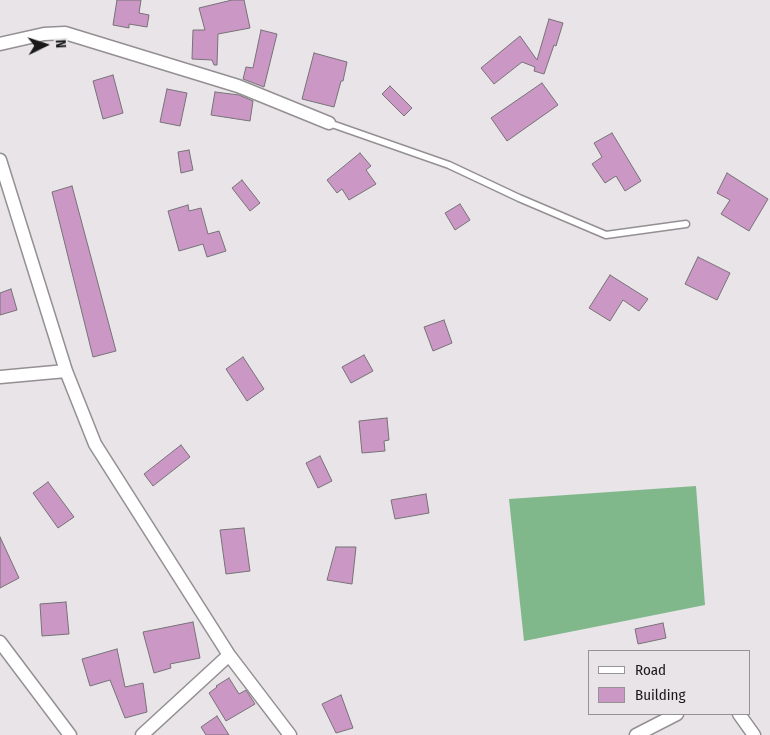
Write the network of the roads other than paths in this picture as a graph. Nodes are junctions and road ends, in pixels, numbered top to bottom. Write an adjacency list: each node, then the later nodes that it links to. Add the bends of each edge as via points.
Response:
1 (0, 44): 2 (street, via 44,34 65,33 238,86)
2 (329, 123): 4 (lane, via 449,165 606,235)
3 (0, 160): 5 (street)
4 (686, 224)
5 (66, 370): 6 (street); 8 (street, via 95,444)
6 (0, 376)
7 (0, 642): 11 (street)
8 (229, 655): 12 (street); 13 (street)
9 (675, 715): 14 (street)
10 (739, 715): 15 (street)
11 (70, 735)
12 (142, 735)
13 (290, 735)
14 (636, 735)
15 (754, 735)

